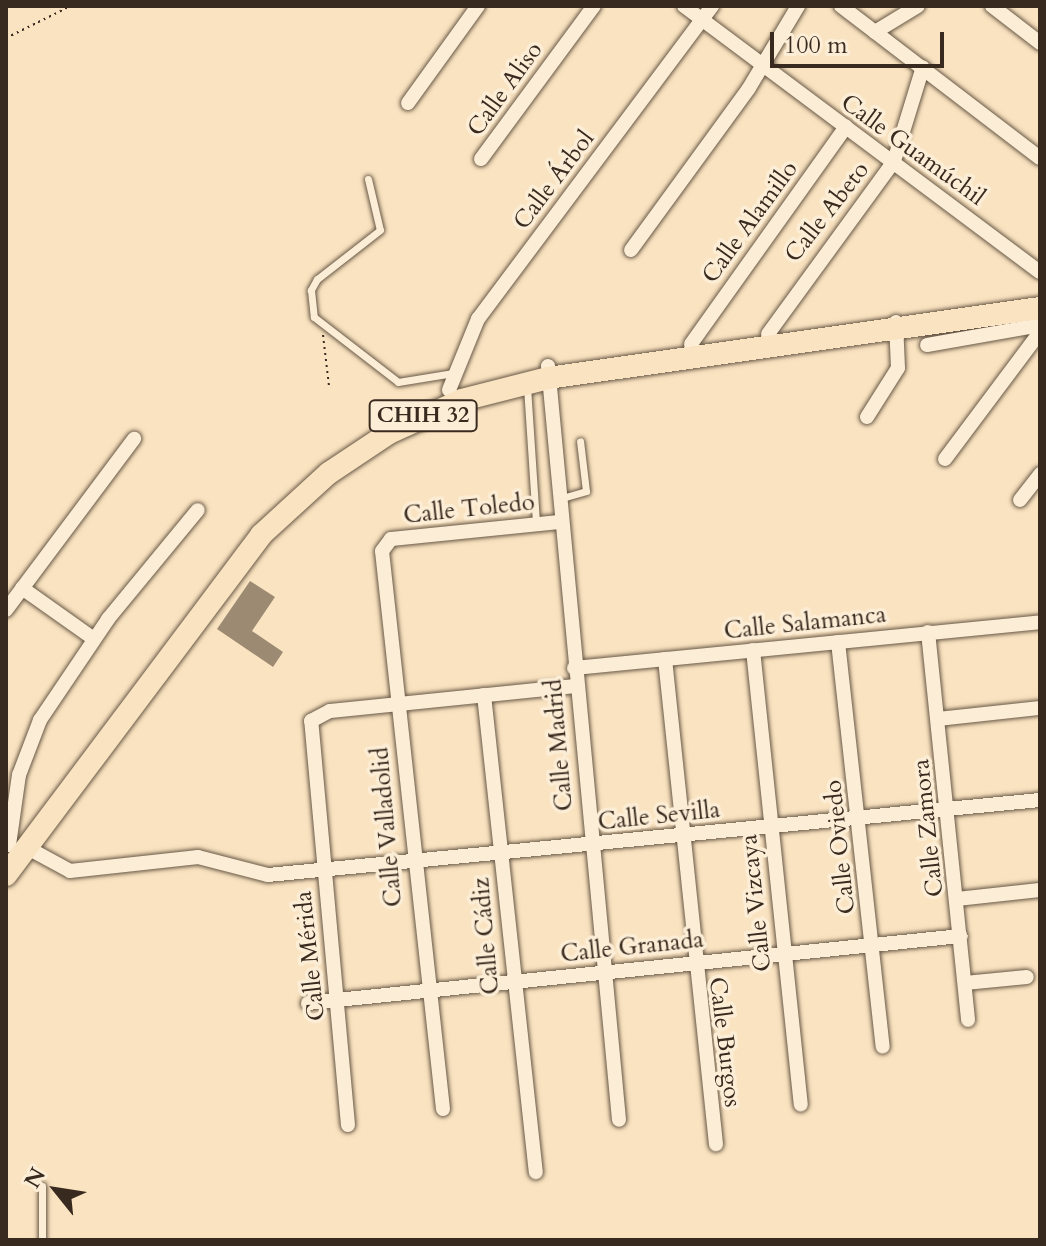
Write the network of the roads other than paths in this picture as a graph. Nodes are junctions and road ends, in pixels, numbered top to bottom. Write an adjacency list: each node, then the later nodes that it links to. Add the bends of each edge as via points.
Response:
1 (478, 6): 15 (street)
2 (594, 6): 18 (street, Calle Aliso)
3 (684, 6): 10 (street, Calle Guamúchil)
4 (712, 6): 10 (street, Calle Árbol)
5 (798, 6): 13 (street)
6 (841, 6): 11 (street)
7 (918, 6): 9 (street)
8 (992, 6): 12 (street)
9 (898, 10): 11 (street)
10 (703, 19): 13 (street, Calle Guamúchil); 32 (street, Calle Árbol, via 478,319)
11 (875, 32): 14 (street)
12 (1040, 43)
13 (761, 63): 16 (street, Calle Guamúchil); 21 (street)
14 (923, 67): 17 (street); 19 (street, Calle Abeto)
15 (408, 103)
16 (846, 127): 19 (street, Calle Guamúchil); 29 (street, Calle Alamillo)
17 (1040, 158)
18 (481, 159)
19 (894, 161): 22 (street, Calle Guamúchil); 28 (street, Calle Abeto)
20 (368, 179): 32 (lane, via 380,230 332,263 311,290 324,330 398,382)
21 (631, 250)
22 (1040, 272)
23 (1040, 296): 25 (main road, CHIH 32)
24 (1040, 308): 25 (main road, CHIH 32)
25 (896, 323): 28 (main road, CHIH 32); 31 (main road, CHIH 32); 33 (street, via 894,380)
26 (1040, 325): 30 (street)
27 (1040, 332): 36 (street)
28 (768, 334): 29 (main road, CHIH 32)
29 (691, 344): 31 (main road, CHIH 32)
30 (927, 345)
31 (541, 376): 32 (main road, CHIH 32); 38 (street, Calle Madrid); 42 (lane); 64 (main road, CHIH 32, via 417,419 347,459 283,512 228,574)
32 (451, 381): 64 (main road, CHIH 32, via 348,442 274,501)
33 (867, 417)
34 (134, 439): 44 (street)
35 (580, 441): 38 (lane, via 586,491)
36 (945, 459)
37 (1040, 474): 39 (street)
38 (555, 499): 41 (street, Calle Madrid)
39 (1020, 500)
40 (198, 510): 48 (street)
41 (557, 522): 42 (street, Calle Toledo); 52 (street, Calle Madrid)
42 (536, 524): 43 (street, Calle Toledo)
43 (386, 541): 55 (street, Calle Valladolid, via 381,557)
44 (22, 588): 45 (street); 48 (street)
45 (6, 610)
46 (1040, 622): 47 (street, Calle Salamanca)
47 (928, 632): 49 (street, Calle Salamanca); 57 (street, Calle Zamora)
48 (94, 639): 64 (street, via 31,738)
49 (838, 642): 50 (street, Calle Salamanca); 60 (street, Calle Oviedo)
50 (753, 650): 51 (street, Calle Salamanca); 61 (street, Calle Vizcaya)
51 (665, 659): 52 (street, Calle Salamanca); 62 (street, Calle Burgos)
52 (574, 668): 53 (street, Calle Madrid)
53 (576, 686): 54 (street); 63 (street, Calle Madrid)
54 (484, 695): 55 (street); 65 (street, Calle Cádiz)
55 (399, 703): 66 (street, Calle Valladolid); 67 (street, Calle Mérida, via 330,711 311,721)
56 (1040, 708): 57 (street)
57 (938, 719): 59 (street, Calle Zamora)
58 (1040, 800): 59 (street, Calle Sevilla)
59 (948, 809): 60 (street, Calle Sevilla); 70 (street, Calle Zamora)
60 (859, 817): 61 (street, Calle Sevilla); 72 (street, Calle Oviedo)
61 (771, 826): 62 (street, Calle Sevilla); 73 (street, Calle Vizcaya)
62 (682, 836): 63 (street, Calle Sevilla); 74 (street, Calle Burgos)
63 (590, 845): 65 (street, Calle Sevilla); 75 (street, Calle Madrid)
64 (14, 847): 67 (street, Calle Sevilla, via 70,871 198,857 283,874); 68 (main road, CHIH 32)
65 (501, 854): 66 (street, Calle Sevilla); 77 (street, Calle Cádiz)
66 (412, 862): 67 (street, Calle Sevilla); 79 (street, Calle Valladolid)
67 (323, 870): 80 (street, Calle Mérida)
68 (6, 875)
69 (1040, 890): 70 (street)
70 (957, 899): 71 (street, Calle Zamora)
71 (961, 936): 72 (street, Calle Granada); 78 (street, Calle Zamora)
72 (873, 945): 73 (street, Calle Granada); 83 (street, Calle Oviedo)
73 (782, 953): 74 (street, Calle Granada); 84 (street, Calle Vizcaya)
74 (693, 963): 75 (street, Calle Granada); 88 (street, Calle Burgos)
75 (604, 971): 77 (street, Calle Granada); 86 (street, Calle Madrid)
76 (1027, 977): 78 (street)
77 (511, 982): 79 (street, Calle Granada); 89 (street, Calle Cádiz)
78 (965, 983): 82 (street, Calle Zamora)
79 (425, 990): 80 (street, Calle Granada); 85 (street, Calle Valladolid)
80 (336, 999): 81 (street, Calle Granada); 87 (street, Calle Mérida)
81 (308, 1003)
82 (968, 1020)
83 (883, 1047)
84 (801, 1104)
85 (443, 1109)
86 (619, 1120)
87 (348, 1125)
88 (716, 1144)
89 (536, 1172)
90 (42, 1186): 91 (lane)
91 (42, 1240)

